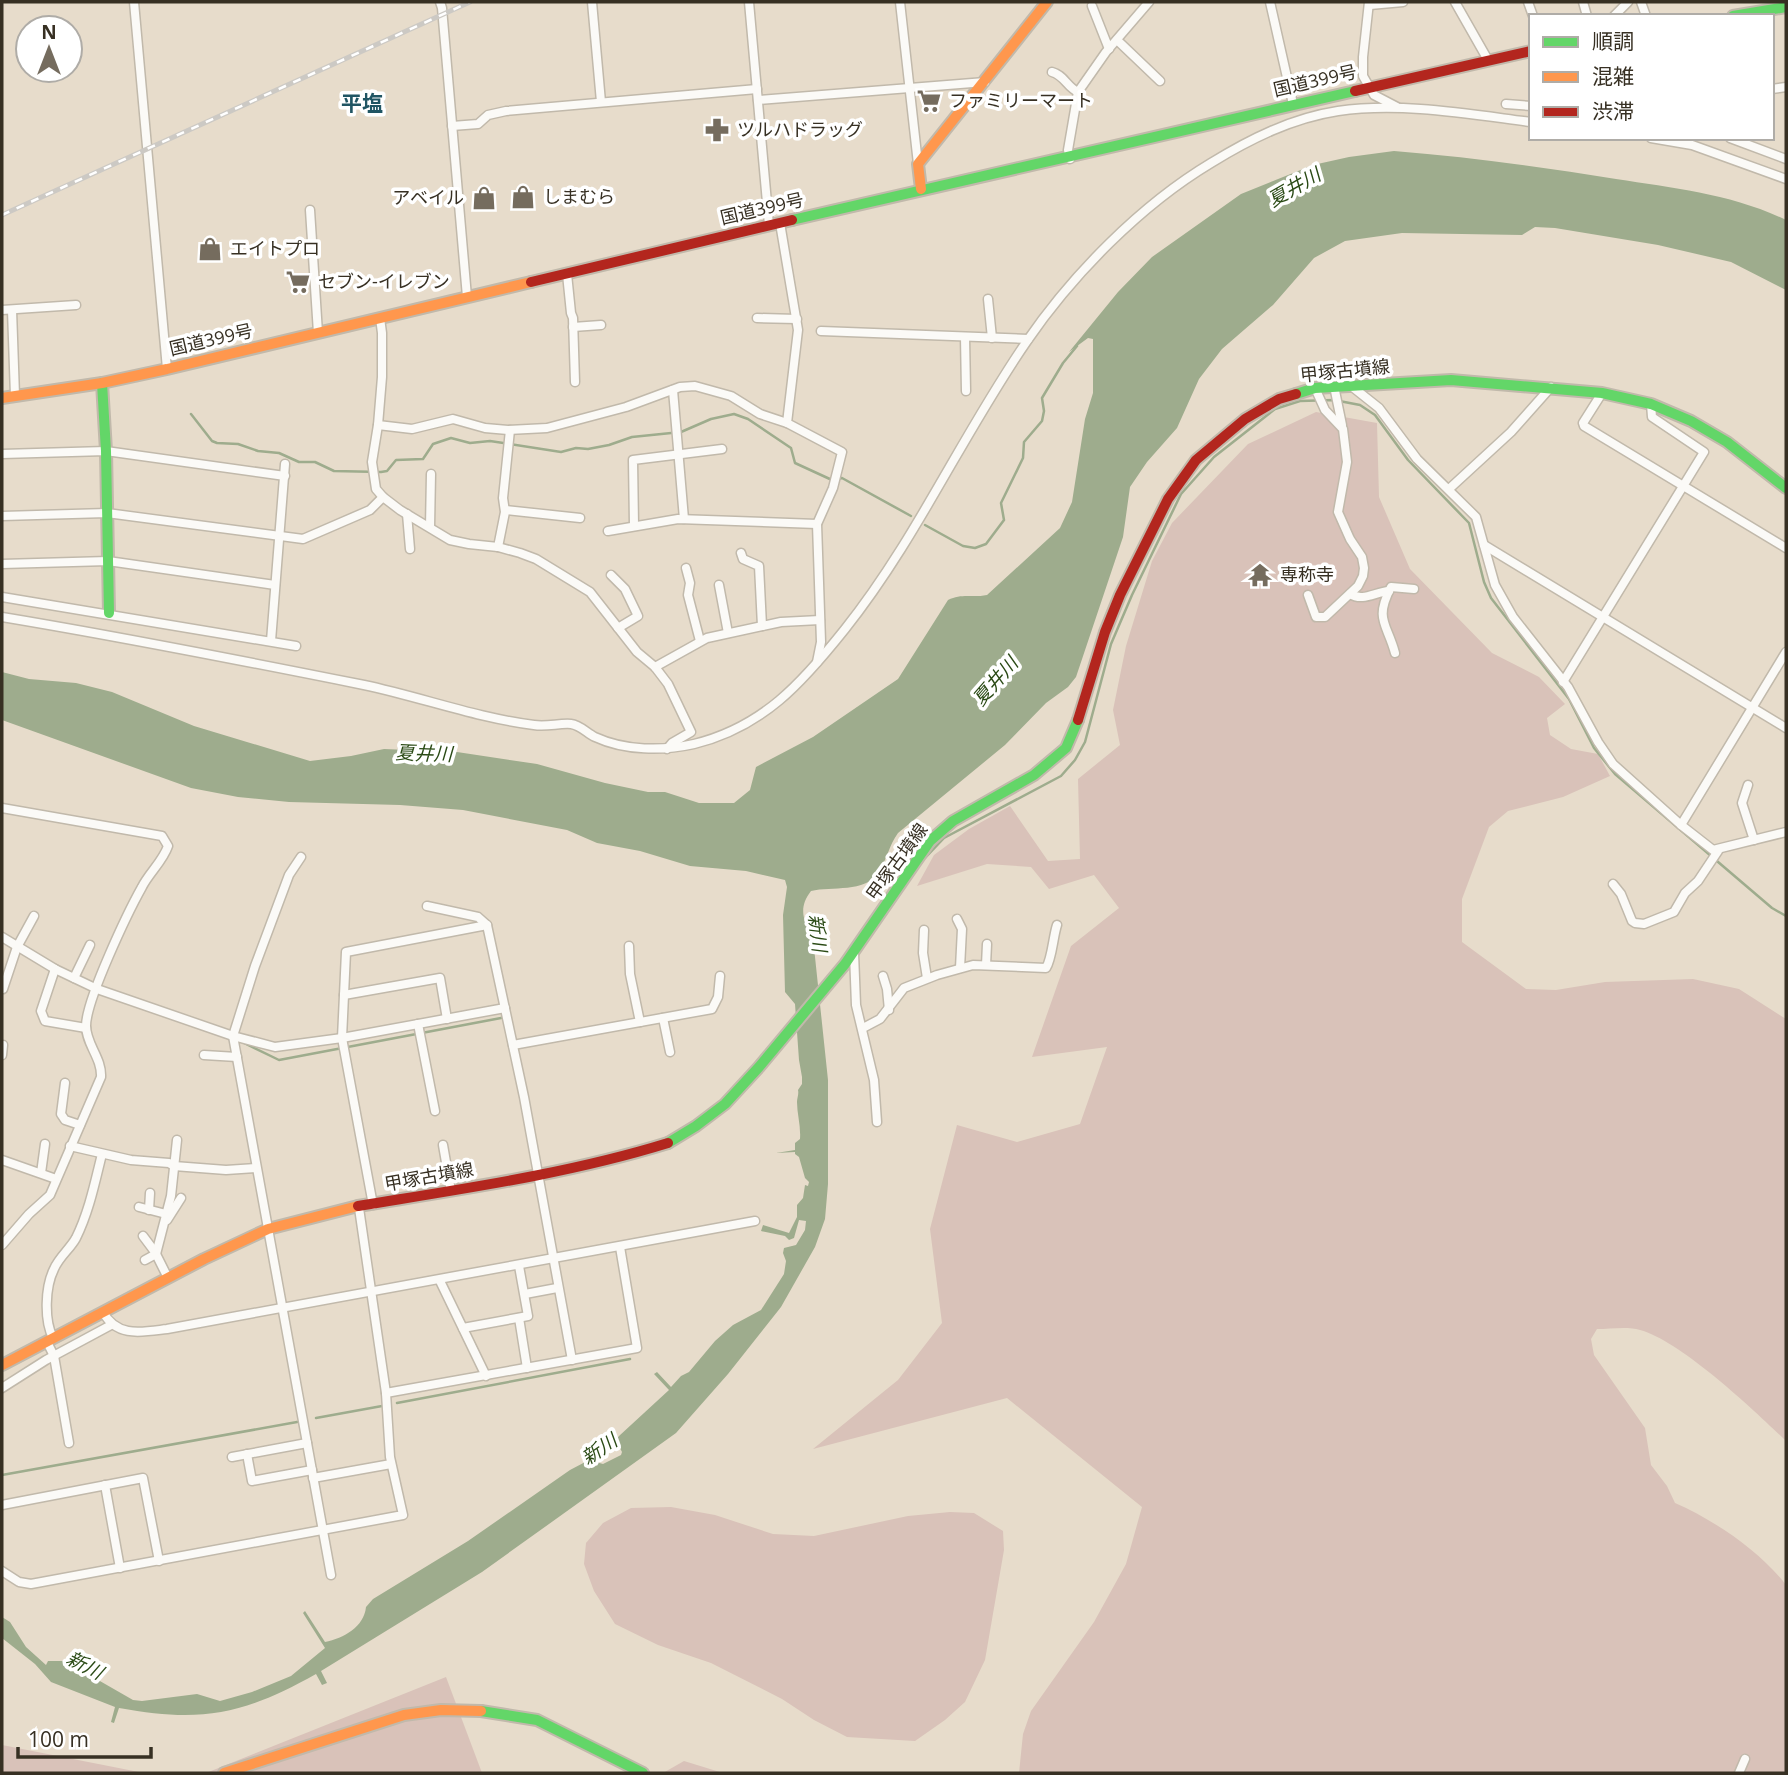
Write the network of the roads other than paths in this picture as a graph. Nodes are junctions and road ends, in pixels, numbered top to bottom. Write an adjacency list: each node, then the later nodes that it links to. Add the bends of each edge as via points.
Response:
1 (134, 2): 59 (street)
2 (440, 2): 33 (street)
3 (592, 2): 27 (street)
4 (749, 2): 24 (street)
5 (900, 2): 22 (street)
6 (1047, 2): 21 (main road)
7 (1149, 2): 15 (street)
8 (1270, 2): 28 (street)
9 (1403, 2): 11 (street)
10 (1455, 2): 18 (street)
11 (1370, 3): 23 (street, via 1363,57)
12 (1092, 6): 16 (street)
13 (1786, 7): 14 (main road)
14 (1745, 14)
15 (1117, 40): 16 (street); 20 (street)
16 (1109, 49): 25 (street)
17 (1529, 51): 18 (main road, 国道399号)
18 (1488, 60): 23 (main road, 国道399号)
19 (1052, 72): 25 (street)
20 (1160, 81)
21 (985, 82): 22 (street); 38 (main road)
22 (908, 86): 26 (street); 38 (street)
23 (1367, 86): 28 (main road, 国道399号); 31 (street, via 1374,95)
24 (757, 89): 26 (street); 27 (street)
25 (1079, 92): 36 (street)
26 (758, 100): 42 (street)
27 (601, 102): 33 (street, via 496,112 478,124)
28 (1293, 104): 36 (main road, 国道399号)
29 (1506, 104): 30 (street)
30 (1529, 106)
31 (1401, 109): 32 (street); 58 (street, via 1358,109 1302,119 1248,140 1139,216 1090,263)
32 (1529, 122)
33 (452, 126): 44 (street)
34 (1663, 140): 39 (street, via 1692,145)
35 (1735, 140): 37 (street)
36 (1069, 157): 40 (main road, 国道399号)
37 (1786, 159)
38 (918, 164): 40 (main road)
39 (1786, 179)
40 (921, 189): 42 (main road, 国道399号)
41 (310, 210): 55 (street)
42 (774, 224): 43 (main road, 国道399号); 51 (street)
43 (567, 274): 44 (main road, 国道399号); 53 (street)
44 (467, 297): 49 (main road, 国道399号)
45 (988, 299): 57 (street)
46 (76, 305): 48 (street)
47 (2, 310): 48 (street)
48 (12, 310): 69 (street)
49 (380, 318): 55 (main road, 国道399号); 74 (street)
50 (757, 318): 51 (street)
51 (797, 319): 73 (street)
52 (601, 325): 53 (street)
53 (573, 327): 60 (street)
54 (821, 331): 56 (street)
55 (318, 333): 59 (main road, 国道399号)
56 (965, 337): 57 (street); 66 (street)
57 (992, 338): 58 (street)
58 (1028, 339): 126 (street, via 875,591)
59 (167, 369): 61 (main road, 国道399号)
60 (575, 382)
61 (102, 383): 69 (main road, 国道399号); 77 (main road)
62 (1350, 385): 63 (main road, 甲塚古墳線, via 1451,380); 65 (main road, 甲塚古墳線); 85 (street, via 1379,408 1417,459)
63 (1551, 387): 68 (main road, 甲塚古墳線); 85 (street, via 1511,432)
64 (673, 390): 73 (street, via 712,389); 75 (street, via 547,428); 79 (street)
65 (1335, 390): 67 (main road, 甲塚古墳線); 72 (street)
66 (966, 391)
67 (1317, 392): 72 (street, via 1325,410); 151 (main road, 甲塚古墳線, via 1279,399 1245,419 1196,460 1168,499 1120,595 1066,748 1034,775 940,831)
68 (1602, 393): 71 (main road, 甲塚古墳線); 83 (street, via 1584,426)
69 (15, 396): 70 (main road, 国道399号)
70 (2, 398)
71 (1651, 404): 83 (street, via 1652,417 1704,452); 84 (main road, 甲塚古墳線, via 1710,432)
72 (1341, 421): 111 (street, via 1347,462 1338,512 1364,568 1361,581)
73 (787, 423): 93 (street, via 842,452)
74 (378, 425): 75 (street, via 412,429 453,419); 86 (street, via 372,466 376,489)
75 (510, 430): 87 (street, via 503,498)
76 (722, 450): 79 (street)
77 (106, 451): 78 (street); 82 (street); 88 (main road)
78 (2, 454)
79 (678, 455): 92 (street); 94 (street, via 633,460)
80 (285, 464): 82 (street)
81 (431, 474): 95 (street)
82 (285, 476): 97 (street)
83 (1684, 486): 100 (street); 116 (street)
84 (1786, 488)
85 (1449, 489): 98 (street, via 1476,517)
86 (383, 497): 89 (street); 97 (street, via 370,510 308,538)
87 (506, 510): 91 (street); 99 (street)
88 (107, 513): 90 (street); 97 (street); 103 (main road)
89 (407, 514): 95 (street); 101 (street)
90 (2, 516)
91 (580, 518)
92 (684, 519): 93 (street); 94 (street)
93 (817, 524): 117 (street)
94 (634, 525): 96 (street)
95 (430, 527): 99 (street, via 450,540)
96 (608, 531)
97 (279, 536): 107 (street)
98 (1484, 545): 116 (street); 128 (street, via 1500,595)
99 (498, 547): 119 (street, via 536,559 579,584)
100 (1786, 548)
101 (410, 549)
102 (741, 553): 118 (street, via 743,559 759,566)
103 (108, 561): 104 (street); 107 (street); 114 (main road)
104 (2, 564)
105 (686, 568): 122 (street)
106 (611, 575): 119 (street, via 625,589 638,616)
107 (275, 585): 121 (street)
108 (719, 585): 120 (street)
109 (1414, 589): 110 (street, via 1394,587)
110 (1389, 592): 111 (street, via 1355,598); 125 (street, via 1381,611)
111 (1350, 594): 112 (street, via 1321,619)
112 (1308, 595)
113 (2, 597): 114 (street)
114 (109, 613): 121 (street)
115 (2, 617): 131 (street, via 378,688 520,723 571,724 613,743)
116 (1602, 617): 128 (street); 129 (street)
117 (820, 620): 118 (street); 126 (street)
118 (762, 626): 120 (street)
119 (618, 628): 127 (street)
120 (729, 633): 122 (street)
121 (271, 641): 123 (street)
122 (700, 641): 127 (street)
123 (296, 646)
124 (1786, 652): 129 (street)
125 (1395, 653)
126 (816, 666): 131 (street, via 765,713 743,726)
127 (655, 667): 131 (street, via 691,732)
128 (1563, 682): 134 (street, via 1613,764)
129 (1752, 708): 130 (street); 134 (street)
130 (1786, 728)
131 (667, 749)
132 (1748, 785): 136 (street, via 1742,803)
133 (2, 808): 160 (street, via 162,836 166,841 166,852 143,884)
134 (1681, 825): 137 (street)
135 (1786, 832): 136 (street)
136 (1754, 840): 137 (street)
137 (1715, 855): 139 (street, via 1674,912 1644,924 1632,920)
138 (301, 857): 170 (street, via 289,875)
139 (1613, 884)
140 (427, 906): 143 (street, via 478,917)
141 (34, 916): 149 (street)
142 (957, 919): 153 (street, via 962,929)
143 (486, 925): 161 (street, via 346,952); 162 (street)
144 (1057, 925): 152 (street, via 1046,968)
145 (924, 930): 158 (street)
146 (2, 937): 149 (street)
147 (987, 944): 152 (street)
148 (90, 945): 157 (street)
149 (17, 947): 154 (street); 159 (street)
150 (629, 947): 166 (street)
151 (854, 953): 169 (street, via 856,1005); 189 (main road, 甲塚古墳線, via 725,1104 671,1142)
152 (986, 965): 153 (street)
153 (960, 968): 158 (street)
154 (55, 969): 157 (street); 168 (street, via 41,1010 45,1021)
155 (720, 976): 164 (street, via 712,1009)
156 (883, 976): 163 (street)
157 (74, 978): 160 (street)
158 (927, 978): 163 (street, via 904,988)
159 (3, 989)
160 (97, 989): 168 (street); 170 (street)
161 (344, 995): 165 (street, via 440,978); 171 (street)
162 (505, 1008): 165 (street); 172 (street)
163 (889, 1010): 169 (street)
164 (663, 1018): 166 (street); 173 (street)
165 (447, 1019): 167 (street)
166 (640, 1022): 172 (street)
167 (418, 1024): 171 (street); 177 (street)
168 (86, 1028): 179 (street, via 102,1066)
169 (863, 1028): 178 (street)
170 (233, 1036): 171 (street, via 275,1047); 175 (street)
171 (342, 1038): 194 (street)
172 (513, 1045): 189 (street)
173 (670, 1052)
174 (204, 1055): 175 (street)
175 (237, 1057): 187 (street)
176 (65, 1083): 179 (street, via 61,1114)
177 (435, 1111)
178 (877, 1122)
179 (80, 1125): 183 (street)
180 (177, 1140): 186 (street)
181 (45, 1144): 188 (street)
182 (443, 1145): 191 (street)
183 (70, 1146): 184 (street); 190 (street)
184 (102, 1154): 186 (street); 218 (street, via 76,1238 51,1276)
185 (2, 1160): 188 (street)
186 (174, 1166): 187 (street); 198 (street)
187 (256, 1168): 200 (street)
188 (41, 1173): 190 (street)
189 (538, 1174): 191 (main road, 甲塚古墳線); 205 (street)
190 (56, 1179): 202 (street, via 50,1195)
191 (451, 1191): 194 (main road, 甲塚古墳線)
192 (150, 1193): 197 (street)
193 (181, 1198): 198 (street)
194 (373, 1205): 196 (main road, 甲塚古墳線)
195 (139, 1207): 197 (street)
196 (359, 1208): 200 (main road, 甲塚古墳線); 211 (street)
197 (149, 1210): 198 (street)
198 (165, 1218): 204 (street)
199 (755, 1221): 203 (street)
200 (268, 1229): 208 (main road, 甲塚古墳線); 213 (street)
201 (143, 1236): 204 (street)
202 (2, 1245)
203 (620, 1247): 205 (street); 220 (street, via 637,1348)
204 (156, 1254): 206 (street); 208 (street)
205 (552, 1259): 207 (street); 210 (street)
206 (145, 1260)
207 (519, 1266): 209 (street); 212 (street)
208 (168, 1278): 214 (main road, 甲塚古墳線)
209 (440, 1280): 211 (street); 217 (street)
210 (557, 1288): 212 (street); 220 (street)
211 (373, 1293): 213 (street); 225 (street)
212 (524, 1294): 215 (street, via 528,1316)
213 (283, 1307): 216 (street, via 139,1333); 227 (street)
214 (103, 1312): 216 (street); 218 (main road, 甲塚古墳線)
215 (519, 1318): 217 (street); 222 (street)
216 (111, 1325): 219 (street)
217 (463, 1328): 223 (street)
218 (50, 1340): 219 (street); 221 (main road, 甲塚古墳線)
219 (54, 1356): 224 (street); 226 (street)
220 (572, 1360): 222 (street)
221 (2, 1366)
222 (527, 1368): 223 (street)
223 (486, 1376): 225 (street)
224 (2, 1388)
225 (386, 1394): 230 (street)
226 (69, 1443)
227 (307, 1443): 228 (street); 231 (street)
228 (247, 1454): 229 (street); 231 (street, via 253,1481)
229 (232, 1457)
230 (391, 1464): 231 (street); 234 (street, via 403,1515)
231 (313, 1474): 234 (street)
232 (105, 1485): 233 (street); 235 (street, via 143,1478); 236 (street)
233 (2, 1505)
234 (323, 1530): 235 (street); 238 (street)
235 (159, 1560): 236 (street)
236 (120, 1568): 237 (street, via 31,1584)
237 (2, 1571)
238 (331, 1575)
239 (1745, 1759): 243 (street)
240 (629, 1770): 241 (main road, via 537,1720 441,1710 404,1715); 242 (main road)
241 (224, 1773)
242 (643, 1773)
243 (1739, 1773)

